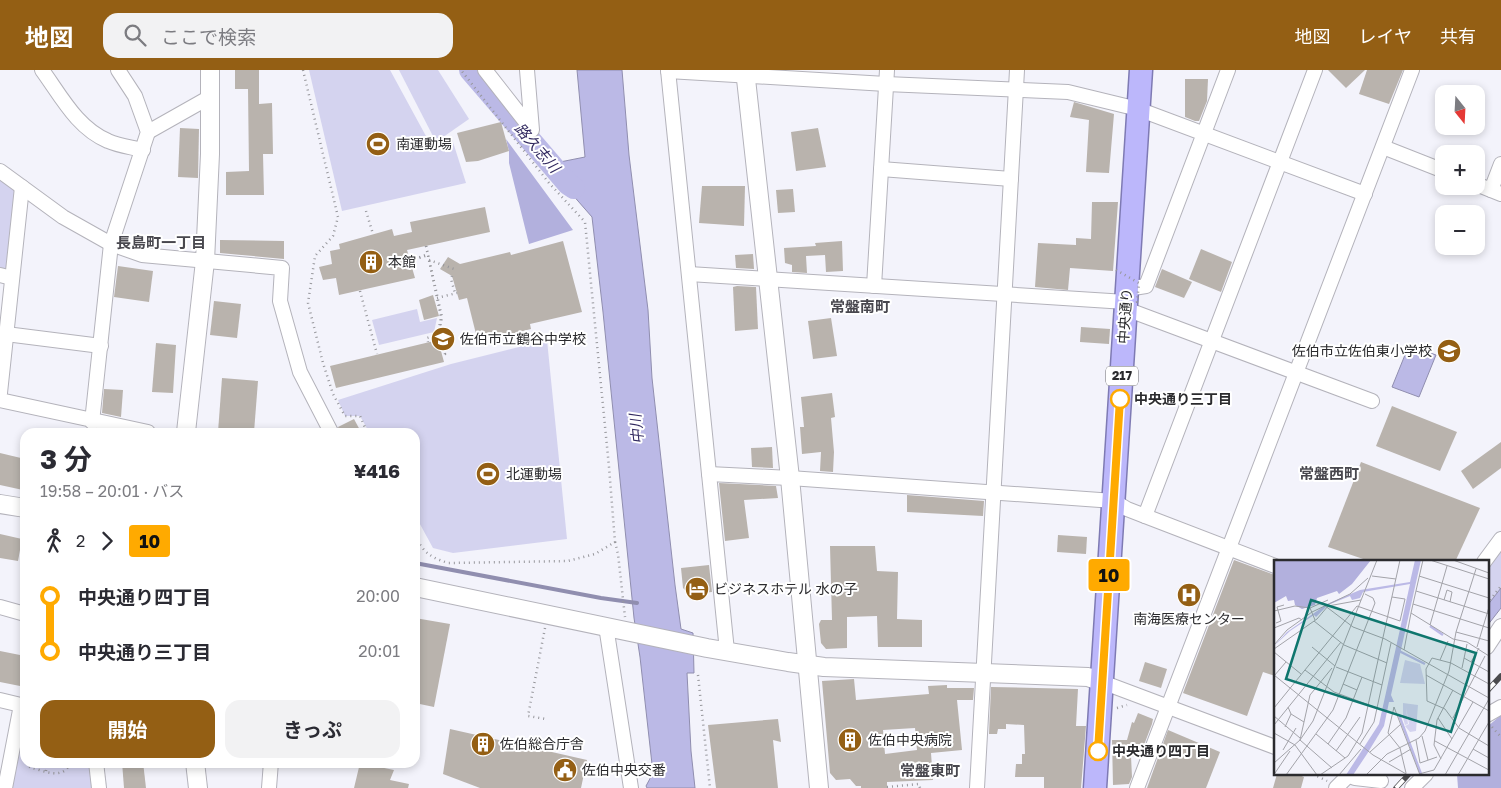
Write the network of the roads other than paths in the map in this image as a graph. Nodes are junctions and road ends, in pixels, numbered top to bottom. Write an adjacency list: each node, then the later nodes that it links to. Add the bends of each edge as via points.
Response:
1 (42, 70): 20 (street, via 82,124 109,142)
2 (118, 70): 17 (street, via 135,96)
3 (210, 70): 15 (street)
4 (485, 70): 5 (street, via 532,130)
5 (527, 70)
6 (668, 70): 12 (street); 32 (street)
7 (1017, 70): 14 (street)
8 (1141, 70): 16 (highway, 中央通り / 217)
9 (1228, 70): 18 (street)
10 (1315, 70): 21 (street)
11 (1412, 70): 19 (street)
12 (746, 72): 13 (street); 34 (street)
13 (886, 77): 14 (street); 24 (street)
14 (1016, 90): 16 (street, via 1068,92); 26 (street)
15 (210, 96): 17 (street); 31 (street)
16 (1138, 109): 18 (street); 37 (highway, 中央通り / 217)
17 (148, 132): 20 (street)
18 (1204, 133): 21 (street); 37 (street, via 1146,286)
19 (1383, 147): 23 (street); 29 (street)
20 (143, 150): 30 (street)
21 (1279, 163): 29 (street); 39 (street)
22 (1501, 164): 28 (street)
23 (1435, 167)
24 (881, 168): 26 (street); 35 (street)
25 (0, 171): 27 (street)
26 (1011, 179): 36 (street)
27 (22, 187): 30 (street, via 63,217); 33 (street)
28 (1496, 192)
29 (1365, 194): 41 (street)
30 (111, 244): 31 (street, via 142,255); 40 (street)
31 (205, 262): 47 (street); 48 (street, via 282,268 280,301 300,372)
32 (689, 274): 34 (street); 49 (street)
33 (6, 277): 38 (street)
34 (769, 280): 35 (street); 50 (street)
35 (874, 286): 36 (street)
36 (1004, 294): 37 (street); 51 (street)
37 (1127, 295): 39 (street); 52 (highway, 中央通り / 217)
38 (6, 334): 40 (street); 42 (street)
39 (1211, 341): 41 (street); 55 (street)
40 (101, 346): 45 (street)
41 (1296, 374): 44 (street); 57 (street)
42 (0, 393)
43 (0, 400): 45 (street)
44 (1372, 402)
45 (92, 422): 46 (street)
46 (126, 428)
47 (186, 428)
48 (329, 428)
49 (709, 474): 50 (street); 66 (street)
50 (790, 478): 51 (street); 67 (street)
51 (993, 492): 52 (street); 68 (street)
52 (1114, 501): 55 (street); 69 (highway, 中央通り / 217)
53 (0, 504): 54 (street)
54 (20, 507)
55 (1144, 516): 57 (street)
56 (1501, 539): 58 (street)
57 (1229, 548): 59 (street); 72 (street)
58 (1485, 560)
59 (1274, 566)
60 (420, 588): 63 (street)
61 (0, 607): 62 (street)
62 (20, 613)
63 (606, 626): 66 (street); 88 (street)
64 (1501, 626): 65 (street)
65 (1488, 646)
66 (727, 651): 67 (street)
67 (807, 665): 68 (street); 89 (street)
68 (983, 672): 69 (street, via 1088,677); 90 (street)
69 (1102, 682): 72 (street); 91 (highway, 217)
70 (0, 700): 71 (street)
71 (20, 705)
72 (1169, 706): 76 (street); 92 (street)
73 (1501, 707): 75 (street)
74 (20, 720): 84 (street)
75 (1488, 720)
76 (1274, 747)
77 (97, 768): 85 (street)
78 (196, 768): 86 (street)
79 (271, 768): 87 (street)
80 (1350, 776): 82 (street); 83 (street)
81 (1424, 776): 93 (street)
82 (1381, 781)
83 (1332, 786)
84 (5, 788)
85 (99, 788)
86 (198, 788)
87 (269, 788)
88 (631, 788)
89 (820, 788)
90 (977, 788)
91 (1095, 788)
92 (1137, 788)
93 (1412, 788)

